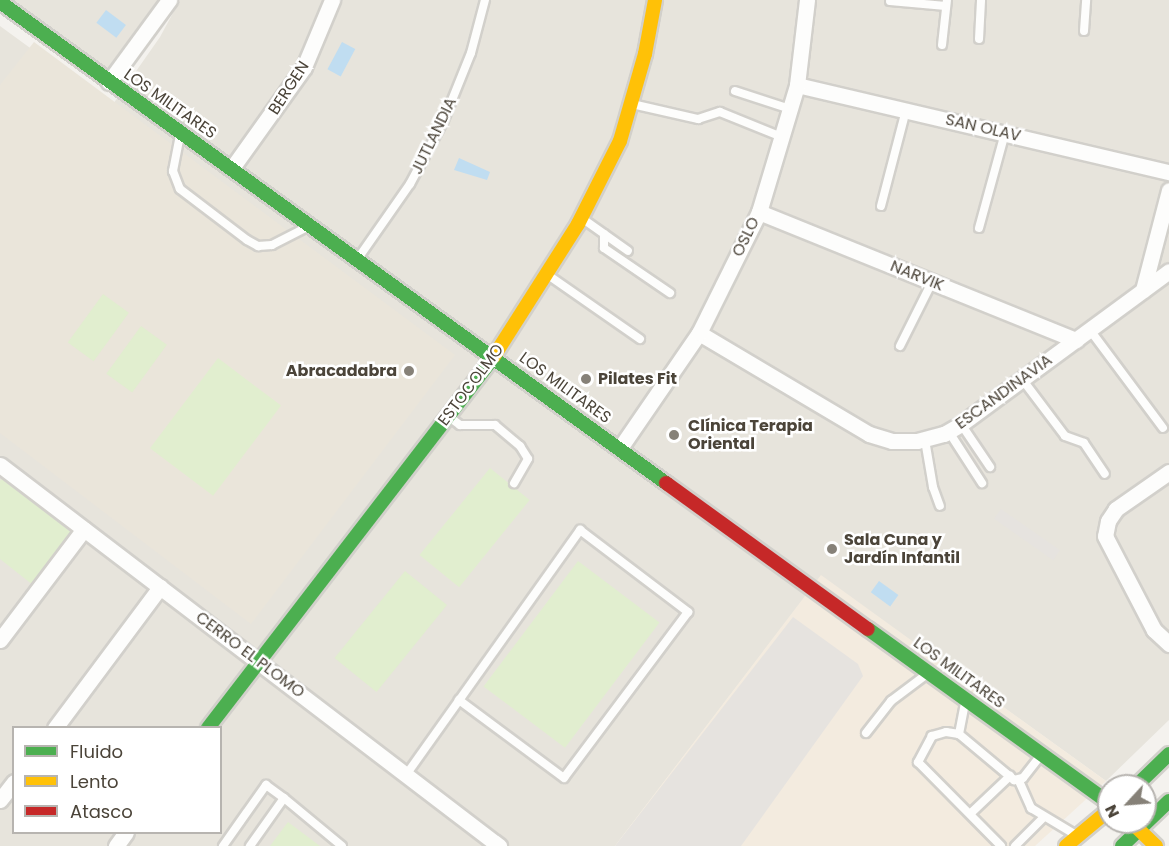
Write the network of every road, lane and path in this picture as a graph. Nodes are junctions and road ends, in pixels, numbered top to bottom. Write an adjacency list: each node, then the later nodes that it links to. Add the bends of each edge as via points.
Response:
1 (169, 0): 14 (street)
2 (332, 0): 23 (street, BERGEN, via 317,42 292,88)
3 (485, 0): 33 (lane, JUTLANDIA, via 467,64 436,136 405,192)
4 (655, 0): 17 (main road, ESTOCOLMO)
5 (807, 0): 15 (street, OSLO)
6 (981, 0): 12 (lane)
7 (1086, 0): 11 (lane)
8 (890, 1): 10 (lane)
9 (0, 2): 14 (main road, LOS MILITARES)
10 (946, 3): 13 (lane)
11 (1084, 31)
12 (979, 39)
13 (942, 45)
14 (109, 82): 20 (main road, LOS MILITARES)
15 (797, 85): 18 (street, OSLO); 19 (street, SAN OLAV)
16 (735, 91): 18 (lane)
17 (632, 104): 22 (lane, via 698,119 720,112); 28 (main road, ESTOCOLMO, via 620,141)
18 (791, 110): 22 (street, OSLO)
19 (906, 110): 21 (street, SAN OLAV); 26 (lane)
20 (180, 133): 23 (main road, LOS MILITARES); 29 (lane, via 174,156 176,182 247,240 258,246 272,245)
21 (1005, 133): 24 (street, SAN OLAV); 30 (lane)
22 (784, 138): 27 (street, OSLO)
23 (232, 168): 29 (main road, LOS MILITARES)
24 (1169, 172)
25 (1169, 190): 37 (street)
26 (881, 206)
27 (759, 212): 36 (street, NARVIK); 40 (street, OSLO)
28 (581, 218): 31 (lane); 35 (main road, ESTOCOLMO)
29 (311, 225): 33 (main road, LOS MILITARES)
30 (979, 228)
31 (604, 234): 32 (lane); 38 (lane, via 604,248)
32 (628, 251)
33 (358, 259): 44 (main road, LOS MILITARES)
34 (1169, 271): 37 (street, ESCANDINAVIA)
35 (546, 274): 41 (lane); 44 (main road, ESTOCOLMO)
36 (932, 282): 42 (street, NARVIK); 43 (lane)
37 (1143, 290): 39 (street, ESCANDINAVIA)
38 (670, 293)
39 (1090, 330): 42 (street, ESCANDINAVIA); 48 (lane)
40 (699, 333): 49 (street, ESCANDINAVIA, via 869,434 892,441); 50 (street, OSLO)
41 (640, 339)
42 (1076, 340): 45 (street, ESCANDINAVIA)
43 (900, 346)
44 (493, 357): 46 (main road, ESTOCOLMO); 50 (main road, LOS MILITARES)
45 (1022, 379): 47 (street, ESCANDINAVIA); 54 (lane, via 1065,436 1084,443)
46 (447, 416): 55 (lane, via 460,425 495,425 520,446 528,459); 62 (main road, ESTOCOLMO)
47 (955, 428): 49 (street, ESCANDINAVIA); 51 (lane); 56 (lane)
48 (1163, 428)
49 (925, 440): 57 (lane)
50 (620, 448): 63 (main road, LOS MILITARES)
51 (990, 467)
52 (3, 472): 58 (street, CERRO EL PLOMO)
53 (1169, 472): 61 (street, via 1116,509 1105,536 1154,630)
54 (1106, 474)
55 (514, 483)
56 (982, 483)
57 (940, 506)
58 (84, 529): 59 (street, CERRO EL PLOMO); 60 (street)
59 (160, 587): 62 (street, CERRO EL PLOMO); 66 (street)
60 (0, 640)
61 (1169, 644)
62 (258, 662): 67 (main road, ESTOCOLMO); 73 (street, CERRO EL PLOMO)
63 (929, 672): 64 (main road, LOS MILITARES); 68 (lane, via 891,701)
64 (966, 698): 69 (lane); 70 (main road, LOS MILITARES)
65 (459, 700): 73 (lane, via 564,778 688,612 580,530)
66 (56, 726)
67 (209, 726)
68 (866, 733)
69 (959, 734): 74 (lane); 80 (lane, via 932,736 918,762)
70 (1042, 754): 75 (lane); 77 (main road, LOS MILITARES)
71 (1169, 754): 72 (main road)
72 (1148, 774)
73 (406, 775): 88 (street, CERRO EL PLOMO)
74 (1010, 776): 75 (lane); 80 (lane)
75 (1019, 781): 81 (lane, via 1031,808)
76 (12, 785): 79 (street)
77 (1097, 794)
78 (284, 798): 85 (lane, via 266,785); 86 (lane); 87 (lane)
79 (0, 800)
80 (971, 813): 89 (lane)
81 (1044, 817): 84 (lane); 90 (lane)
82 (1097, 820): 84 (main road)
83 (1143, 834): 92 (main road)
84 (1077, 836): 91 (main road)
85 (223, 846)
86 (250, 846)
87 (342, 846)
88 (499, 846)
89 (1001, 846)
90 (1016, 846)
91 (1066, 846)
92 (1156, 846)

